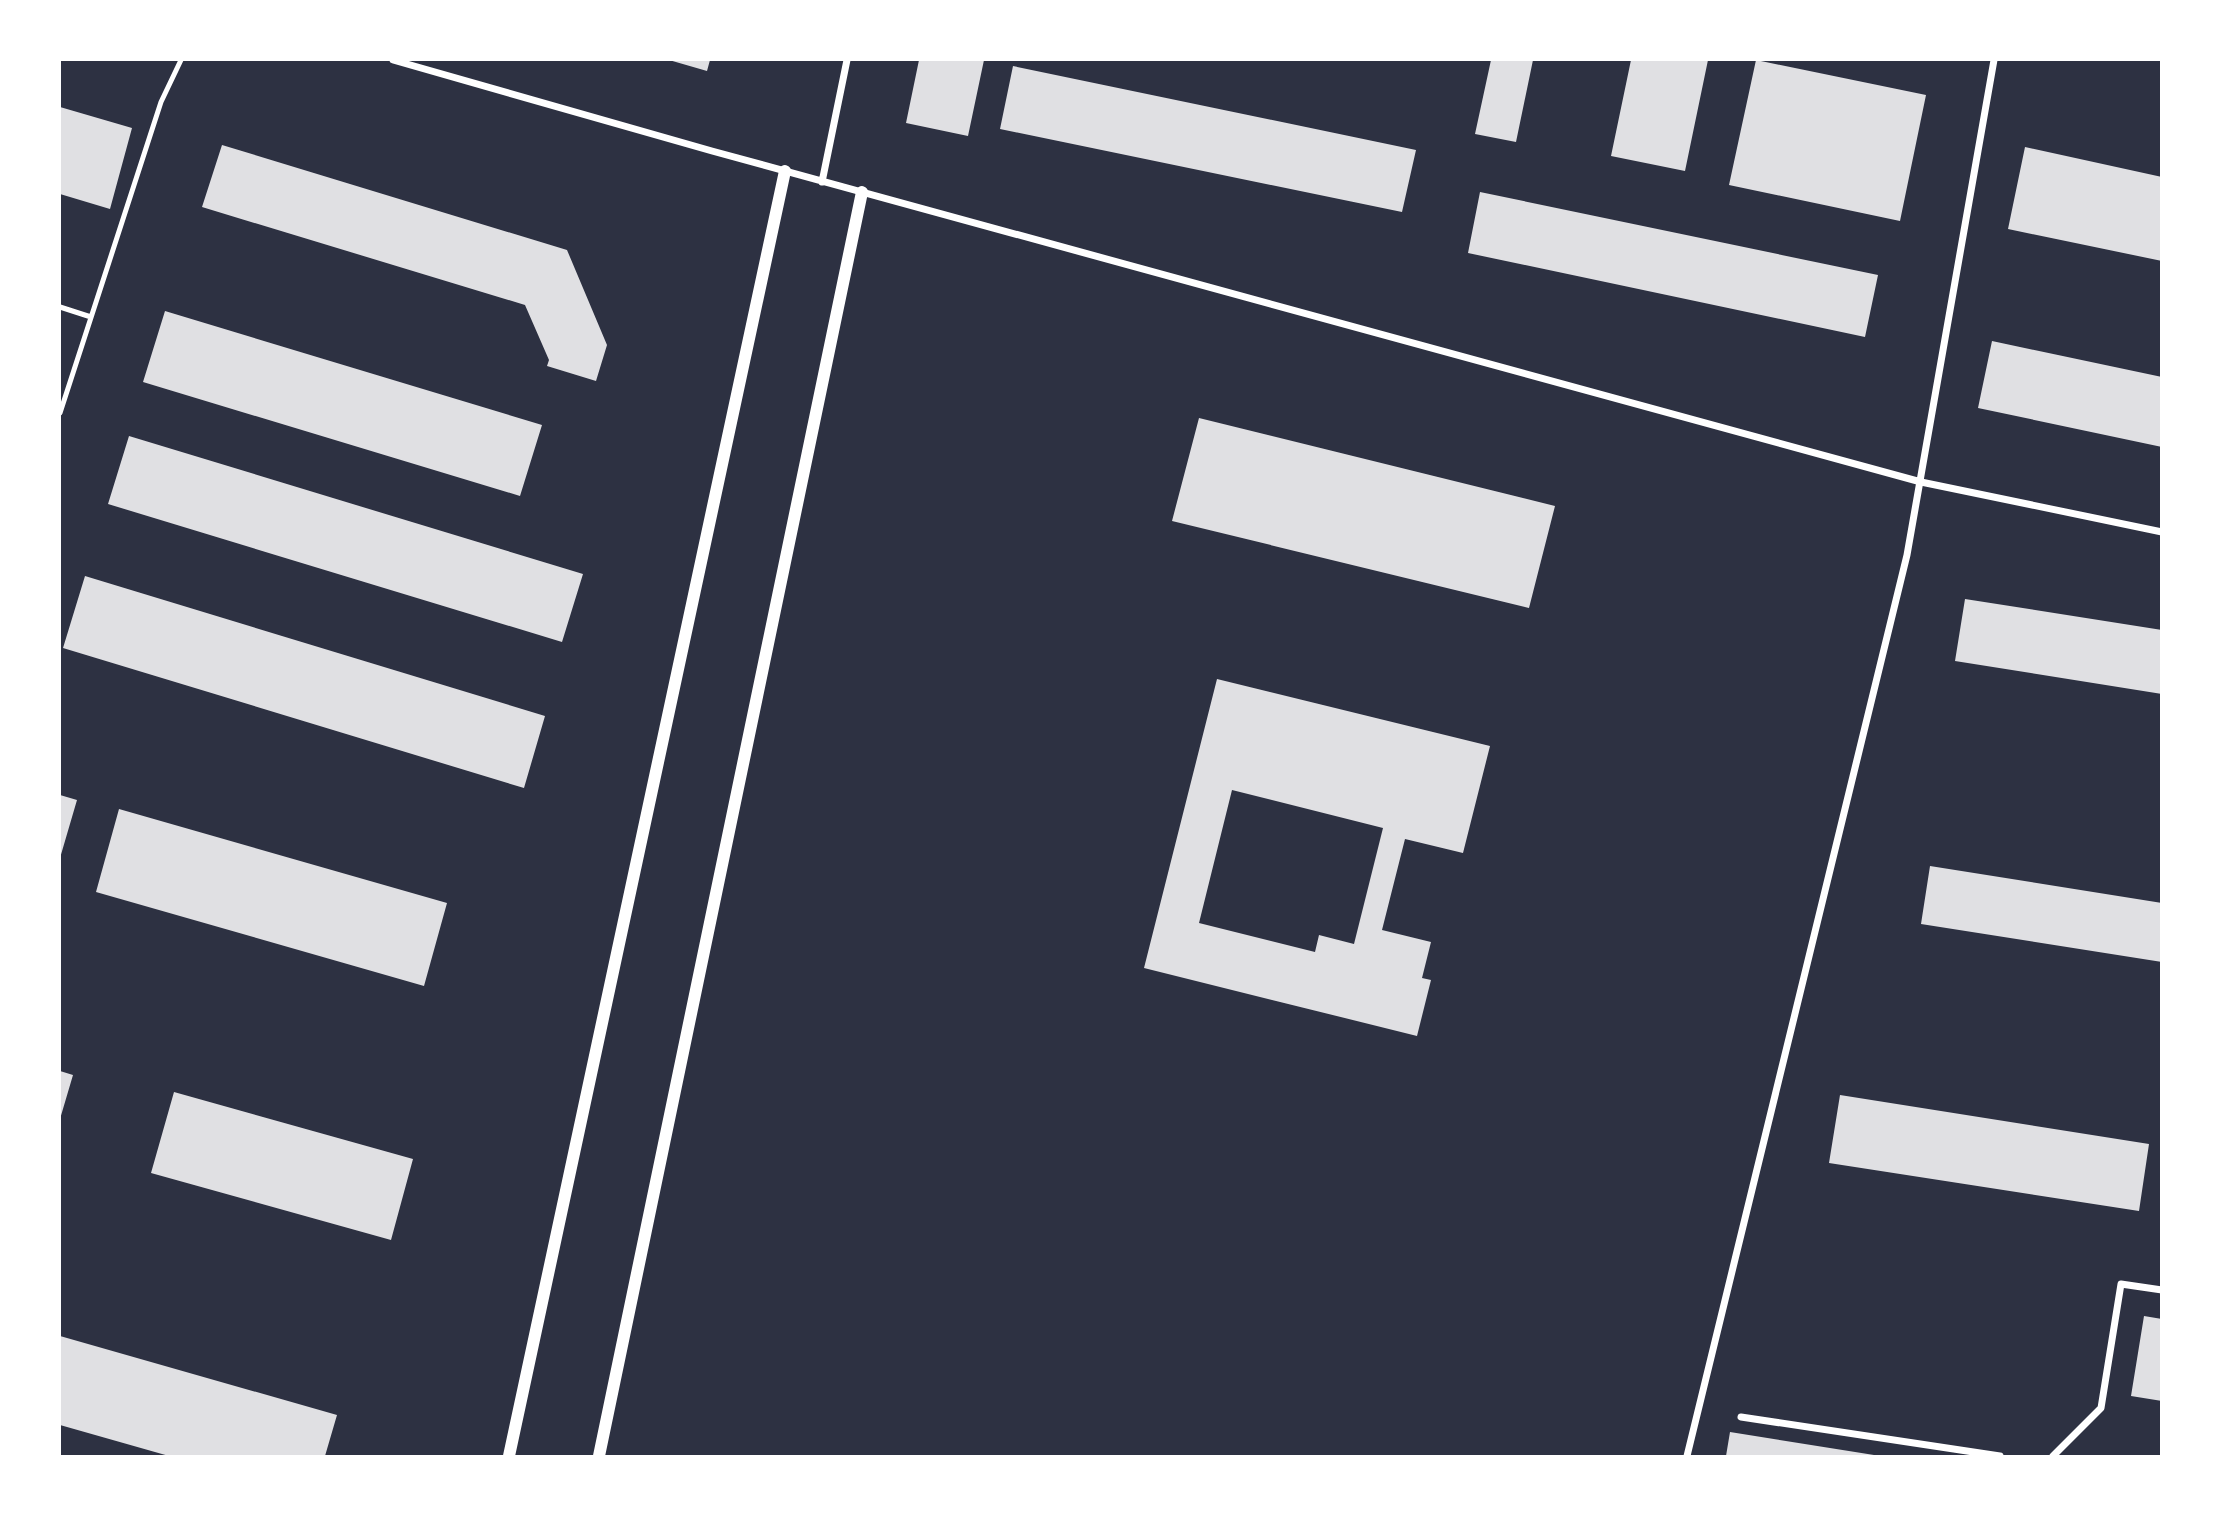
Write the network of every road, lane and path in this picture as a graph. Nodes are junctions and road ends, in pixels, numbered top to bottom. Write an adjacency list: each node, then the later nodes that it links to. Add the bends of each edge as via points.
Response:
1 (181, 60): 9 (lane, via 161,102)
2 (393, 60): 5 (street)
3 (847, 60): 6 (street)
4 (1994, 60): 11 (street)
5 (785, 171): 6 (street); 15 (street)
6 (822, 181): 7 (street)
7 (862, 192): 11 (street); 16 (street)
8 (60, 307): 9 (lane)
9 (91, 317): 10 (lane)
10 (60, 412)
11 (1921, 482): 12 (street); 17 (street, via 1904,568)
12 (2161, 532)
13 (2161, 1290): 19 (street, via 2121,1284 2101,1408)
14 (1741, 1417): 18 (street)
15 (509, 1457)
16 (600, 1457)
17 (1687, 1457)
18 (2000, 1457)
19 (2053, 1457)

